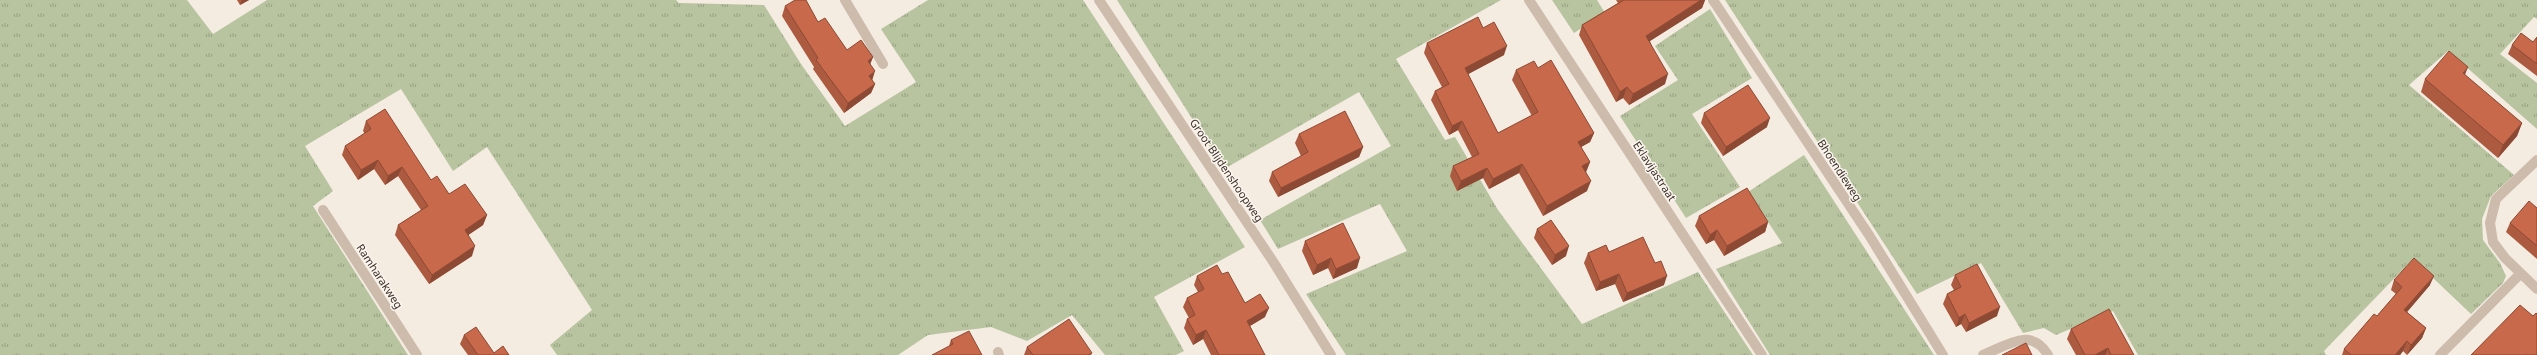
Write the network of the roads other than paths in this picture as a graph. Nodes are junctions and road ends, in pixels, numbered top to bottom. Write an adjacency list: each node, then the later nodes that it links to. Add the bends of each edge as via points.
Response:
1 (845, 0): 5 (street)
2 (1099, 0): 11 (street, Groot Blijdenshoopweg, via 1274,263)
3 (1529, 0): 12 (street, Eklavijastraat)
4 (1713, 0): 13 (street, Bhoendieweg, via 1869,235)
5 (883, 64)
6 (2537, 160): 8 (street, via 2496,199 2490,223 2493,242)
7 (323, 210): 10 (street, Ramharakweg)
8 (2520, 274): 9 (street); 16 (street)
9 (2537, 289)
10 (417, 355)
11 (1331, 355)
12 (1762, 355)
13 (1943, 355)
14 (1983, 355): 15 (street, via 2022,339 2042,345)
15 (2048, 355)
16 (2440, 355)

